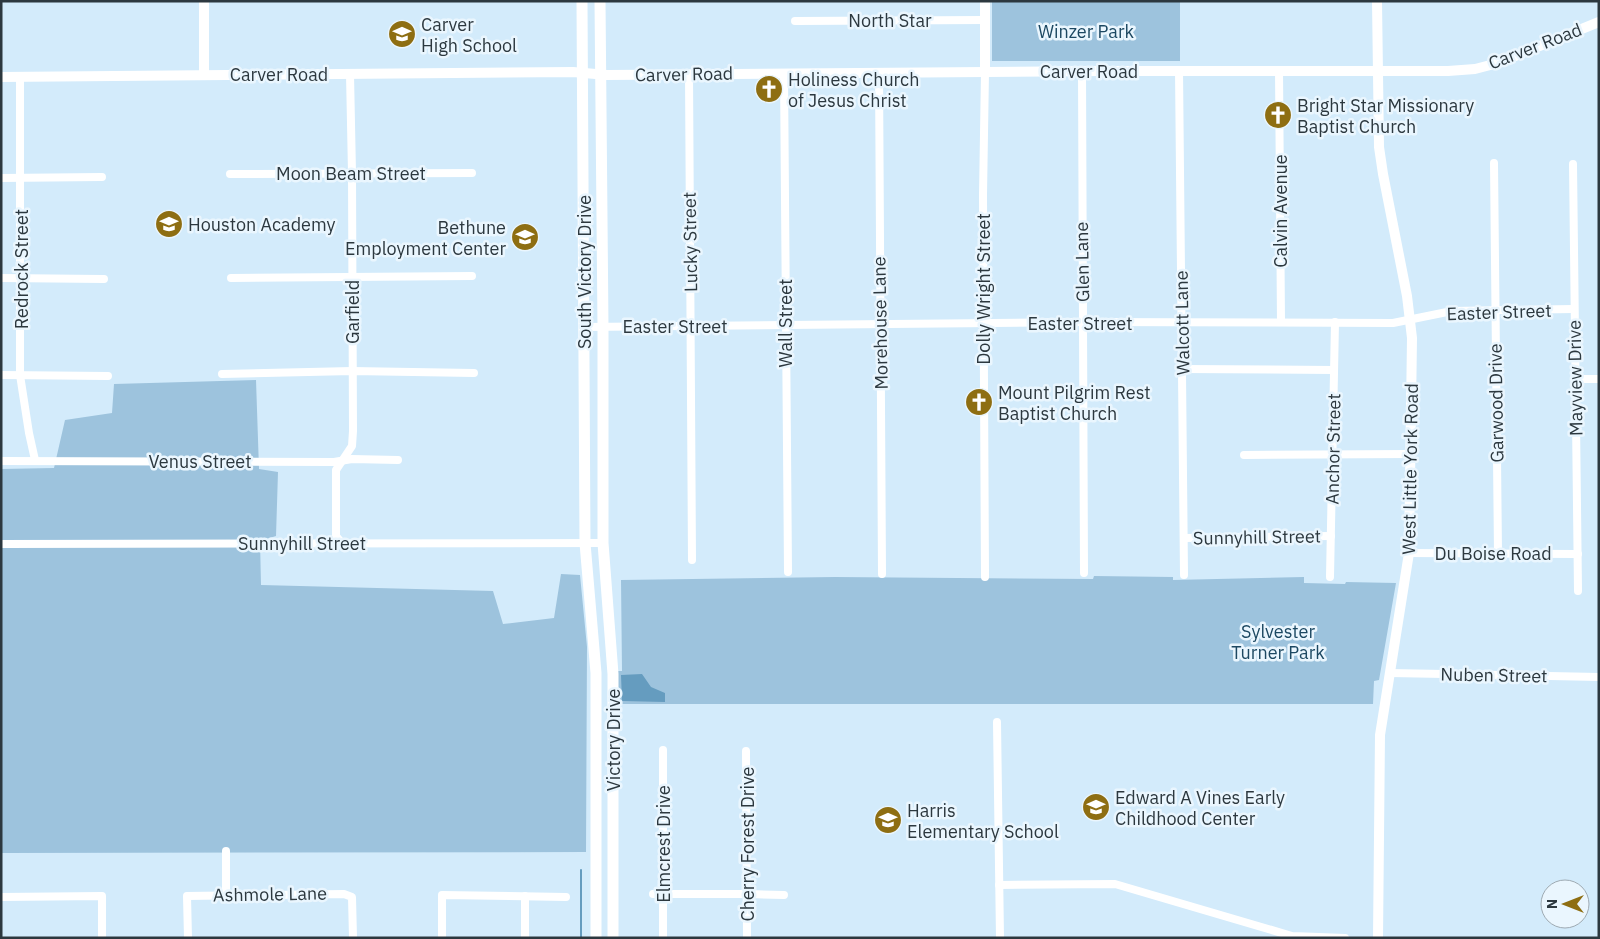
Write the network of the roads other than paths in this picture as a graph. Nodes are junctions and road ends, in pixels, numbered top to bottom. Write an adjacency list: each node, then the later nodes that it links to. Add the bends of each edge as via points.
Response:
1 (204, 1): 20 (street)
2 (582, 1): 15 (main road, South Victory Drive)
3 (600, 1): 18 (main road, South Victory Drive)
4 (985, 1): 6 (street, Dolly Wright Street)
5 (1376, 1): 12 (street, West Little York Road)
6 (985, 20): 7 (street, North Star); 14 (street, Dolly Wright Street)
7 (795, 21)
8 (1599, 22): 12 (street, Carver Road, via 1486,66 1448,71)
9 (1179, 70): 10 (street, Carver Road); 11 (street, Carver Road); 45 (street, Walcott Lane)
10 (1279, 70): 12 (street, Carver Road); 43 (street, Calvin Avenue)
11 (1082, 71): 14 (street, Carver Road); 42 (street, Glen Lane)
12 (1377, 71): 41 (street, West Little York Road, via 1380,159)
13 (879, 72): 14 (street, Carver Road); 16 (street, Carver Road); 46 (street, Morehouse Lane)
14 (985, 72): 47 (street, Dolly Wright Street)
15 (582, 73): 17 (street, Carver Road); 18 (street, Carver Road); 31 (main road, South Victory Drive)
16 (784, 73): 19 (street, Carver Road); 50 (street, Wall Street)
17 (350, 74): 20 (street, Carver Road); 25 (street, Garfield)
18 (601, 74): 19 (street, Carver Road); 32 (main road, South Victory Drive)
19 (689, 74): 48 (street, Lucky Street)
20 (204, 75): 22 (street, Carver Road)
21 (1, 77): 22 (street, Carver Road)
22 (20, 77): 30 (street, Redrock Street)
23 (1494, 163): 40 (street, Garwood Drive)
24 (1572, 164): 39 (street, Mayview Drive)
25 (352, 173): 26 (street, Moon Beam Street); 27 (street, Moon Beam Street); 37 (street, Garfield)
26 (472, 173)
27 (230, 174)
28 (102, 176): 30 (street)
29 (1, 178): 30 (street)
30 (21, 178): 35 (street, Redrock Street)
31 (583, 203): 32 (main road); 51 (main road, South Victory Drive)
32 (602, 203): 49 (main road, South Victory Drive)
33 (472, 276): 37 (street)
34 (1, 278): 35 (street)
35 (21, 278): 38 (street); 58 (street, Redrock Street)
36 (231, 278): 37 (street)
37 (352, 278): 54 (street, Garfield)
38 (104, 279)
39 (1574, 310): 40 (street, Easter Street); 61 (street, Mayview Drive)
40 (1495, 311): 41 (street, Easter Street, via 1452,311); 76 (street, Garwood Drive)
41 (1411, 320): 44 (street, Easter Street, via 1393,323); 63 (street, West Little York Road)
42 (1083, 322): 45 (street, Easter Street); 47 (street, Easter Street); 80 (street, Glen Lane)
43 (1281, 322): 44 (street, Easter Street); 45 (street, Easter Street)
44 (1335, 322): 53 (street, Anchor Street)
45 (1182, 323): 52 (street, Walcott Lane)
46 (881, 324): 47 (street, Easter Street); 50 (street, Easter Street); 81 (street, Morehouse Lane)
47 (984, 324): 83 (street, Dolly Wright Street)
48 (691, 325): 49 (street, Easter Street); 50 (street, Easter Street); 78 (street, Lucky Street)
49 (603, 326): 51 (street, Easter Street); 73 (main road, South Victory Drive)
50 (785, 326): 79 (street, Wall Street)
51 (584, 327): 72 (main road, South Victory Drive)
52 (1182, 370): 53 (street); 70 (street, Walcott Lane)
53 (1334, 370): 62 (street, Anchor Street)
54 (352, 372): 55 (street); 56 (street); 66 (street, Garfield, via 352,446)
55 (474, 373)
56 (222, 374)
57 (1, 375): 58 (street)
58 (20, 375): 59 (street); 65 (street, Redrock Street)
59 (108, 376)
60 (1599, 378): 61 (street)
61 (1575, 379): 77 (street, Mayview Drive)
62 (1333, 454): 63 (street); 64 (street); 69 (street, Anchor Street)
63 (1410, 454): 75 (street, West Little York Road)
64 (1244, 455)
65 (35, 460): 66 (street, Venus Street); 68 (street, Venus Street)
66 (342, 460): 67 (street, Venus Street); 71 (street, Garfield, via 336,470 336,536)
67 (398, 460)
68 (1, 461)
69 (1331, 536): 70 (street, Sunnyhill Street); 84 (street, Anchor Street)
70 (1184, 538): 82 (street, Walcott Lane)
71 (342, 543): 72 (street, Sunnyhill Street); 74 (street, Sunnyhill Street)
72 (585, 543): 73 (street, Sunnyhill Street); 88 (main road, Victory Drive, via 594,631)
73 (603, 543): 89 (main road, Victory Drive, via 611,633)
74 (1, 544)
75 (1409, 553): 76 (street, Du Boise Road); 86 (street, West Little York Road)
76 (1498, 554): 77 (street, Du Boise Road)
77 (1578, 554): 85 (street, Mayview Drive)
78 (692, 560)
79 (788, 572)
80 (1084, 573)
81 (882, 574)
82 (1184, 575)
83 (985, 577)
84 (1330, 577)
85 (1578, 592)
86 (1390, 673): 87 (street, Nuben Street); 116 (street, West Little York Road, via 1380,735)
87 (1599, 677)
88 (596, 717): 89 (main road); 96 (main road, Victory Drive)
89 (613, 717): 97 (main road, Victory Drive)
90 (997, 722): 94 (street)
91 (663, 750): 99 (street, Elmcrest Drive)
92 (746, 751): 100 (street, Cherry Forest Drive)
93 (226, 851): 95 (street)
94 (999, 885): 114 (street); 115 (street, via 1115,884 1292,936)
95 (226, 894): 106 (street, Ashmole Lane, via 188,896); 107 (street, Ashmole Lane, via 344,894 352,897)
96 (596, 894): 97 (main road); 110 (main road, Victory Drive)
97 (613, 894): 111 (main road, Victory Drive)
98 (653, 894): 99 (street)
99 (664, 894): 100 (street); 112 (street, Elmcrest Drive)
100 (748, 894): 101 (street); 113 (street, Cherry Forest Drive)
101 (784, 895)
102 (525, 896): 104 (street); 108 (street, via 442,895); 109 (street)
103 (1, 897): 105 (street, via 102,896)
104 (566, 897)
105 (102, 938)
106 (188, 938)
107 (353, 938)
108 (442, 938)
109 (525, 938)
110 (596, 938)
111 (613, 938)
112 (663, 938)
113 (747, 938)
114 (1000, 938)
115 (1344, 938)
116 (1378, 938)

